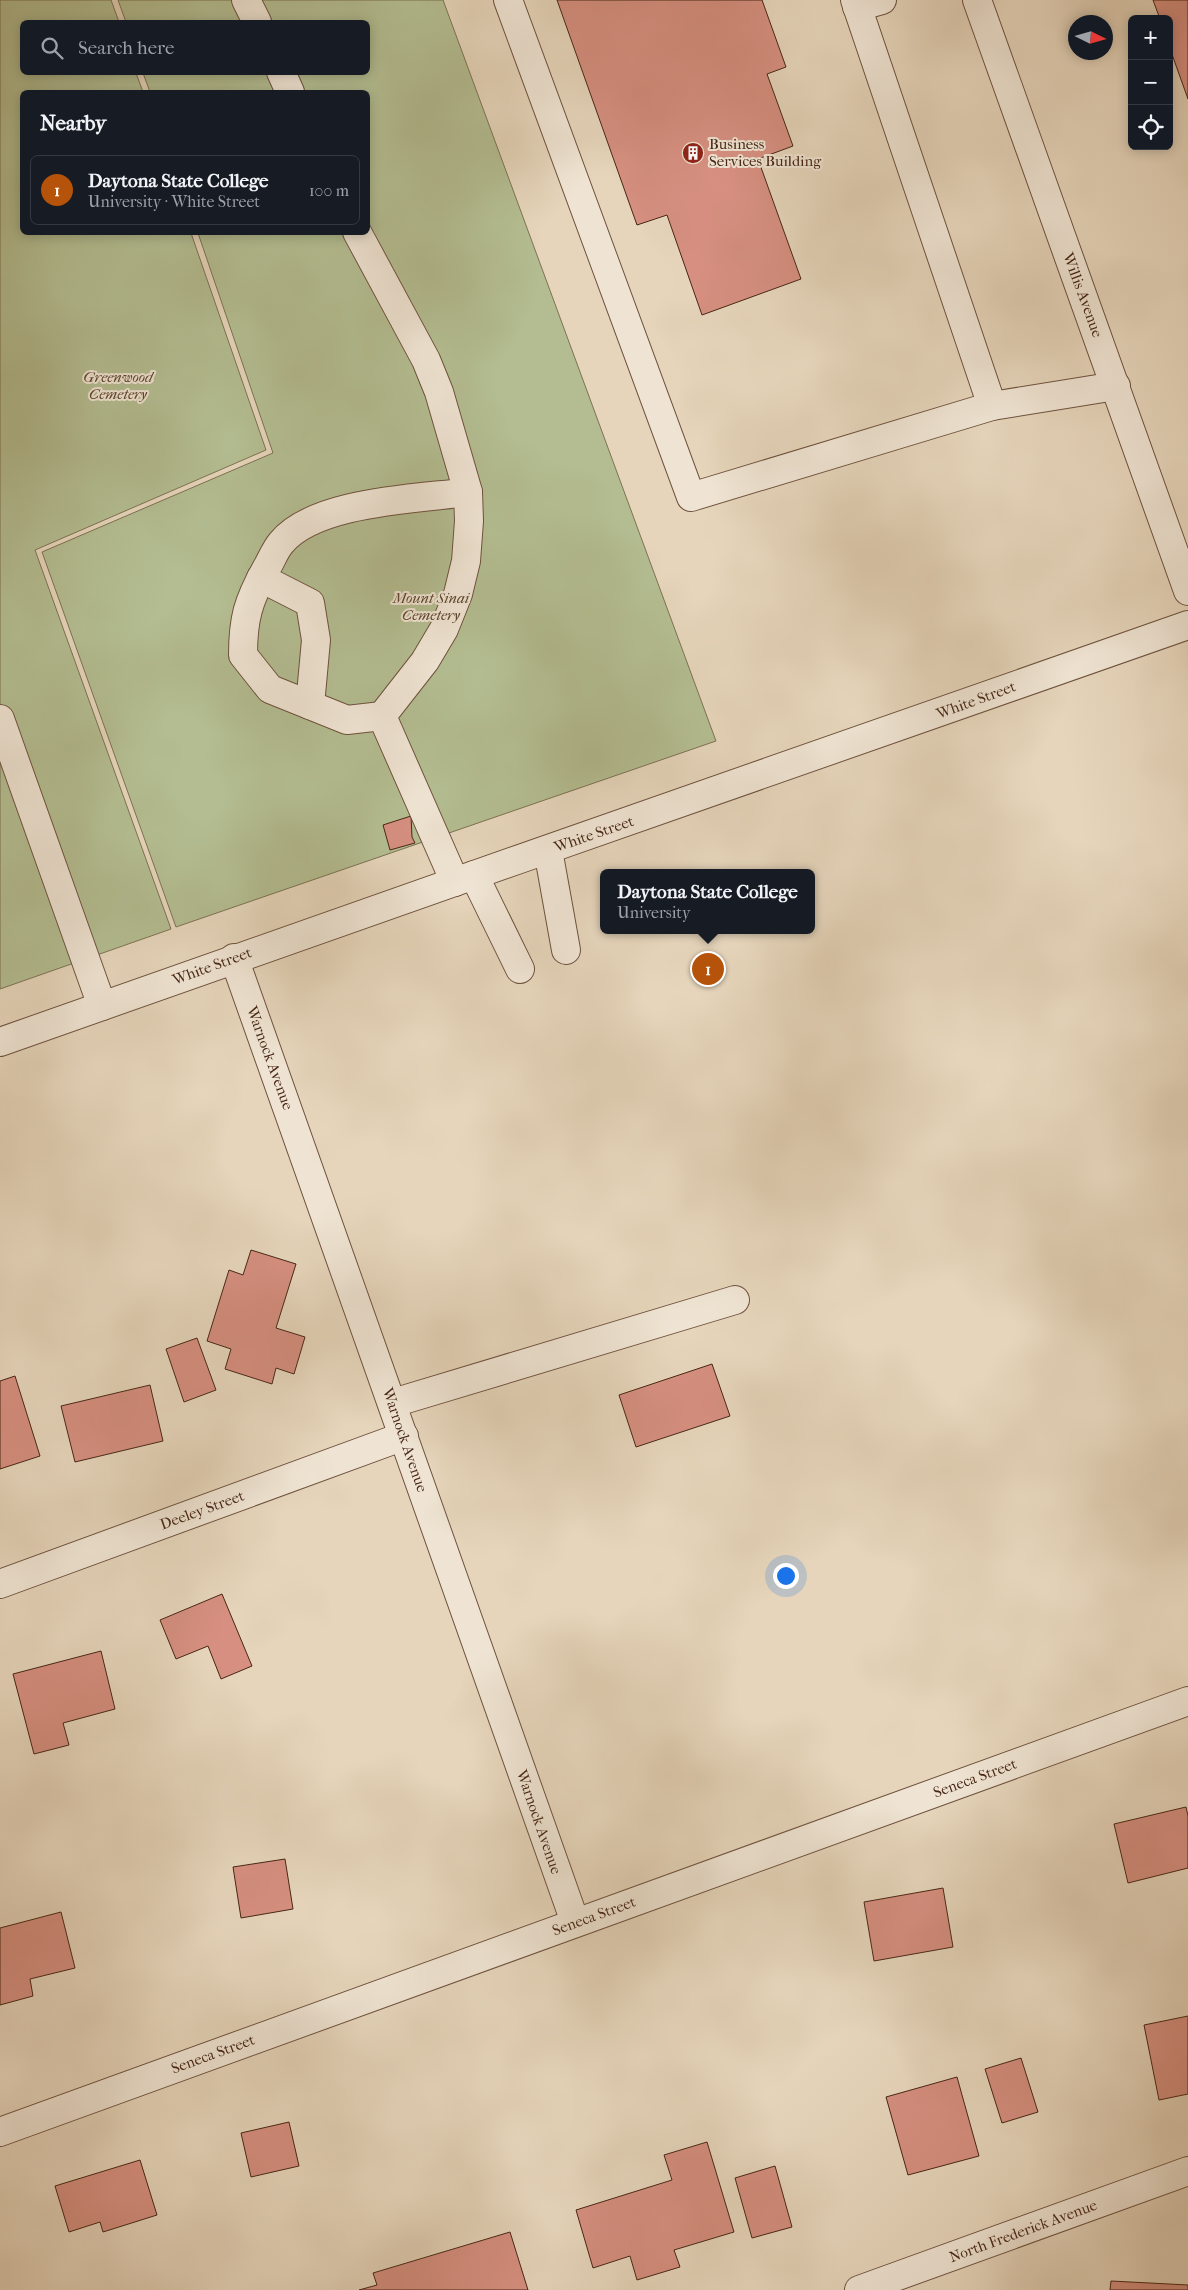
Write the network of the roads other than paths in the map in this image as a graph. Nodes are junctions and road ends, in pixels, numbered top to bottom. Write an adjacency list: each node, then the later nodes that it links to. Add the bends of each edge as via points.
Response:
1 (246, 0): 5 (street)
2 (508, 0): 10 (street, via 691,497)
3 (977, 0): 9 (street, Willis Avenue)
4 (864, 2): 10 (street)
5 (256, 20)
6 (282, 75): 7 (street)
7 (289, 90)
8 (359, 235): 11 (street, via 430,368 440,392)
9 (1116, 386): 10 (street); 13 (street, Willis Avenue)
10 (992, 406)
11 (468, 492): 12 (street, via 325,514 305,523 281,542); 16 (street, via 466,561 458,594 444,629 425,661)
12 (261, 578): 15 (street, via 310,603 316,640); 15 (street, via 246,609 243,655 270,689)
13 (1188, 591)
14 (1188, 625): 18 (street, White Street)
15 (310, 705): 16 (street, via 348,720)
16 (382, 716): 19 (street)
17 (0, 718): 23 (street)
18 (548, 850): 19 (street, White Street); 20 (street)
19 (464, 879): 21 (street, White Street); 22 (street)
20 (566, 950)
21 (234, 958): 23 (street, White Street); 26 (street, Warnock Avenue)
22 (520, 969)
23 (102, 1006): 24 (street, White Street)
24 (0, 1042)
25 (735, 1300): 26 (street)
26 (392, 1403): 27 (street, Warnock Avenue)
27 (404, 1436): 28 (street, Deeley Street); 30 (street, Warnock Avenue)
28 (0, 1584)
29 (1188, 1701): 30 (street, Seneca Street)
30 (574, 1922): 31 (street, Seneca Street)
31 (0, 2132)
32 (1188, 2171): 33 (street, North Frederick Avenue)
33 (859, 2290)

